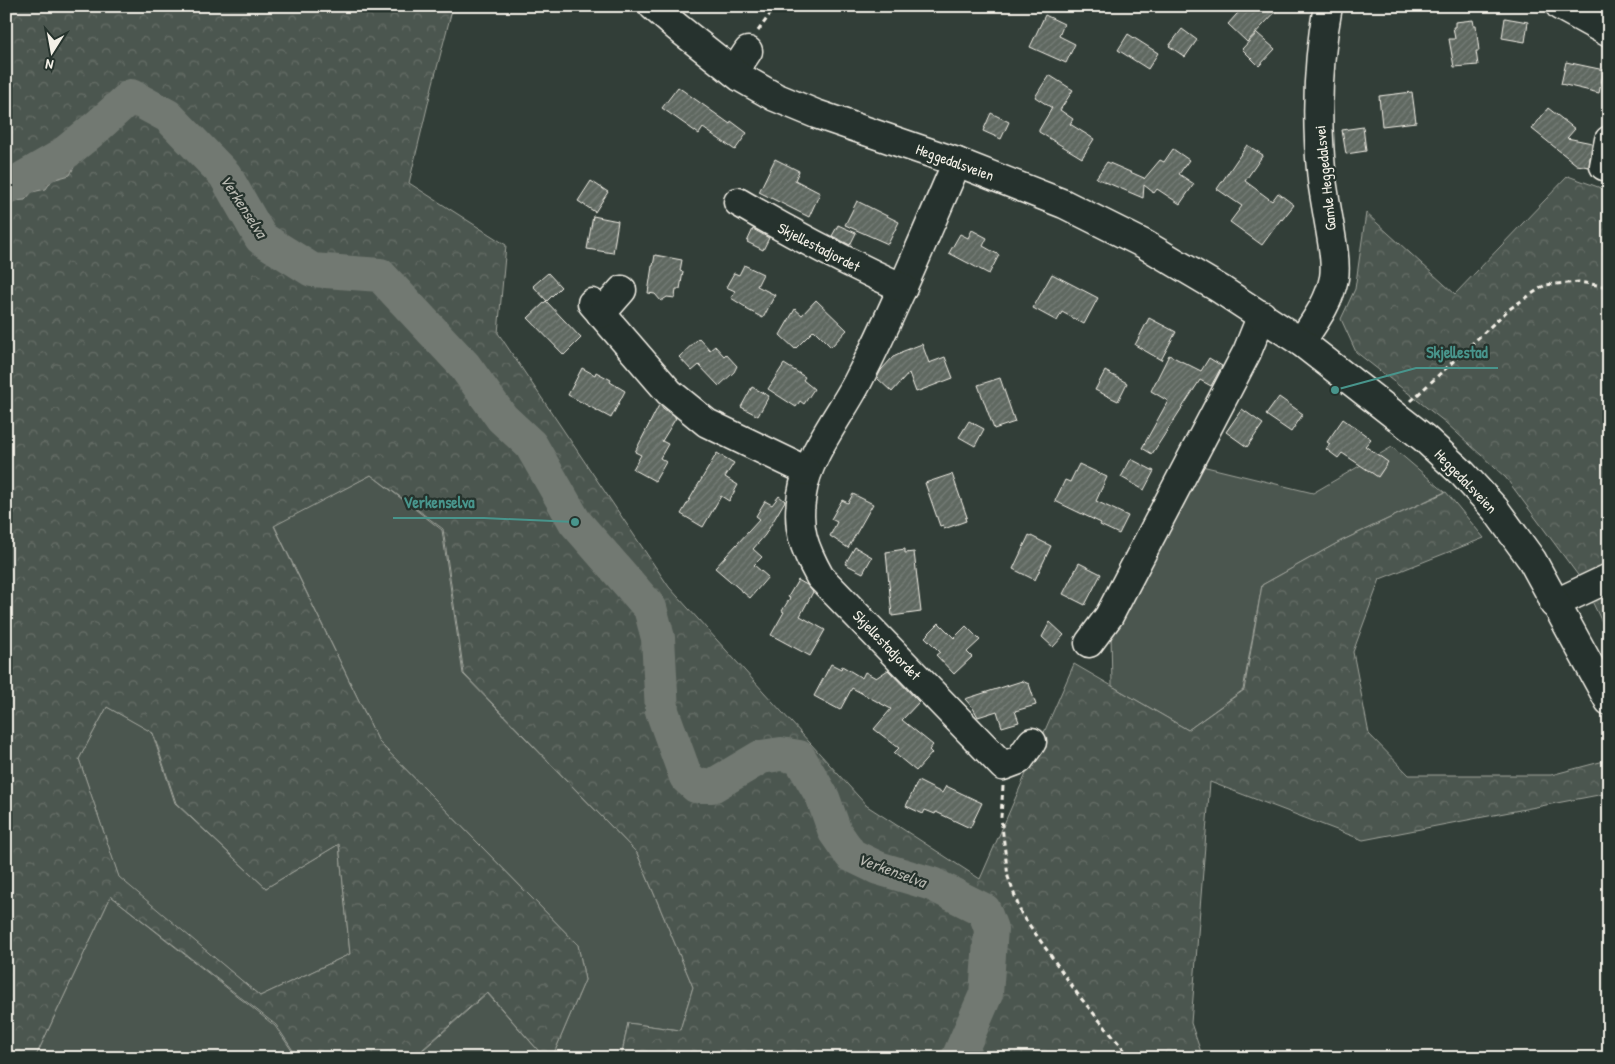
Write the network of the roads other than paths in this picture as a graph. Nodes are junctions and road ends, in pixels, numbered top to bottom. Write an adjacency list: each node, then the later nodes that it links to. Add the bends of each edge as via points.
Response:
1 (653, 6): 5 (street, Heggedalsveien, via 677,27 741,62 775,97)
2 (1328, 6): 10 (street, Gamle Heggedalsvei, via 1319,72 1319,133 1335,275 1324,309)
3 (1560, 6): 4 (street)
4 (1609, 33)
5 (957, 162): 7 (street, Skjellestadjordet); 9 (street, Heggedalsveien, via 1073,208 1144,244)
6 (738, 202): 7 (street, Skjellestadjordet)
7 (903, 288): 11 (street, Skjellestadjordet, via 856,384)
8 (622, 290): 11 (street, via 597,308 669,392 707,423)
9 (1262, 316): 10 (street, Heggedalsveien); 14 (street, via 1247,352 1109,616)
10 (1301, 342): 13 (street, Heggedalsveien, via 1424,438 1463,474 1532,560)
11 (807, 471): 16 (street, Skjellestadjordet, via 800,514 801,536 820,577 1003,766 1019,760)
12 (1609, 578): 13 (street)
13 (1554, 604): 15 (street, Heggedalsveien)
14 (1089, 643)
15 (1609, 701)
16 (1032, 742)

